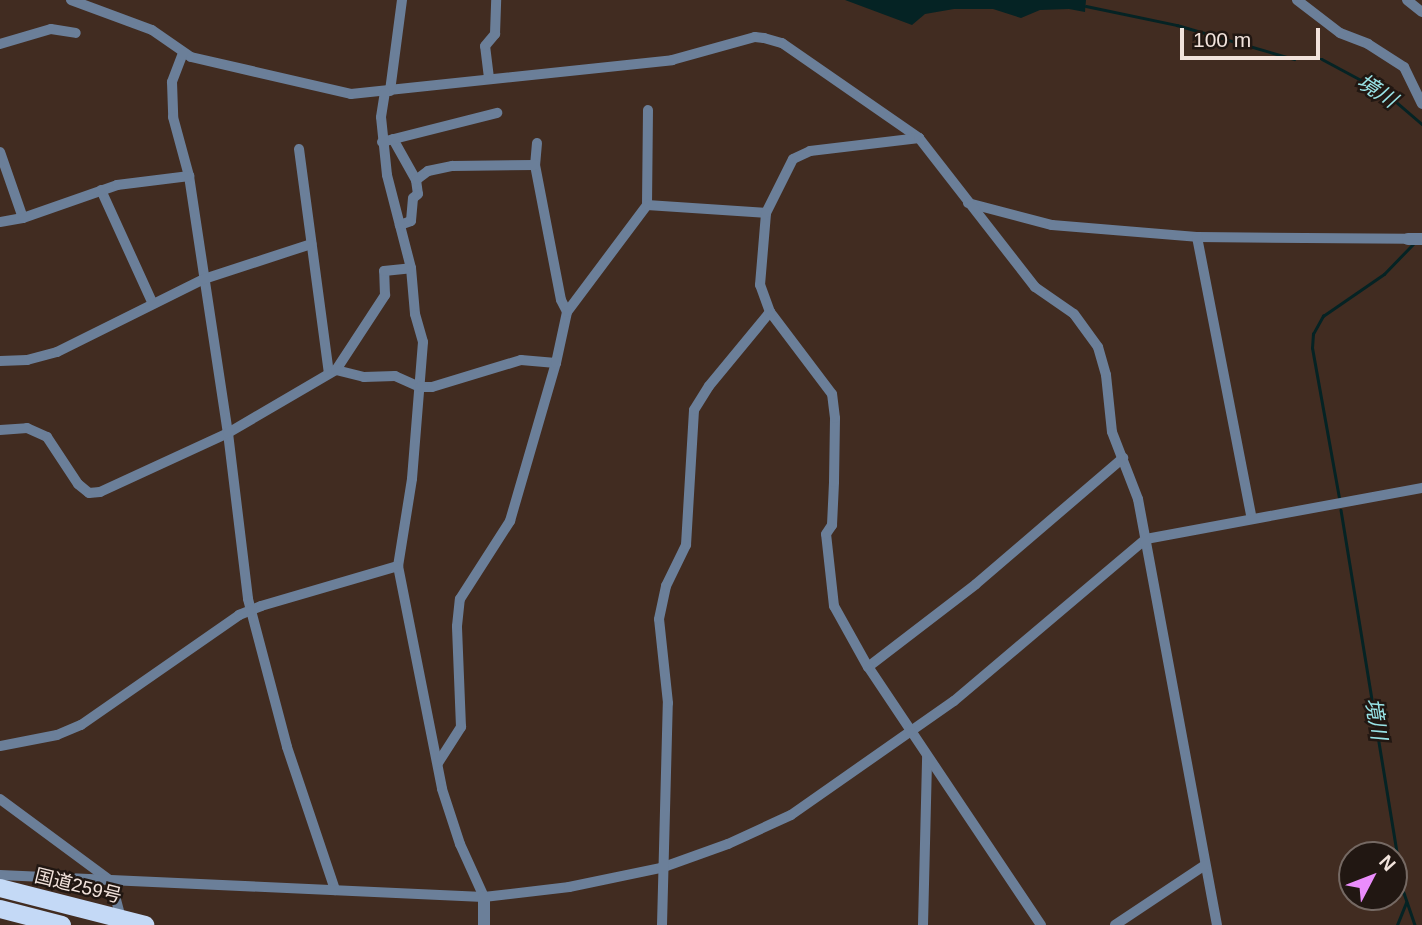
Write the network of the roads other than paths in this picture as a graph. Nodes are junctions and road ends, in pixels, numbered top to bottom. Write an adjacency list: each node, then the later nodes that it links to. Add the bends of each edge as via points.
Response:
1 (71, 0): 9 (street, via 152,30)
2 (402, 0): 11 (street)
3 (496, 0): 10 (street, via 495,34 485,46)
4 (1297, 0): 12 (street, via 1340,33 1404,67)
5 (1408, 0): 6 (street)
6 (1422, 12)
7 (76, 33): 8 (street, via 51,29)
8 (0, 44)
9 (183, 53): 11 (street, via 351,94); 21 (street, via 172,82 172,98)
10 (489, 78): 11 (street); 15 (street, via 673,60 764,38 782,43)
11 (388, 92): 16 (street, via 381,117)
12 (1422, 104)
13 (648, 110): 25 (street)
14 (498, 113): 16 (street)
15 (919, 138): 24 (street); 26 (street, via 810,151 793,159)
16 (388, 141): 22 (street); 29 (street)
17 (537, 143): 20 (street)
18 (299, 149): 33 (street)
19 (0, 152): 27 (street)
20 (535, 165): 22 (street, via 452,166 428,171); 37 (street)
21 (189, 176): 23 (street); 35 (street)
22 (416, 180): 29 (street, via 418,194 413,198 411,221)
23 (101, 190): 27 (street); 36 (street)
24 (968, 202): 30 (street, via 1052,225); 45 (street, via 1035,287 1074,314 1098,347 1112,432)
25 (647, 205): 26 (street); 37 (street)
26 (766, 213): 38 (street, via 760,285)
27 (23, 218): 28 (street)
28 (0, 222)
29 (400, 225): 34 (street)
30 (1197, 237): 31 (street); 47 (street)
31 (1408, 239): 32 (street)
32 (1422, 239)
33 (311, 244): 35 (street); 41 (street)
34 (411, 268): 41 (street, via 384,271 385,295); 42 (street, via 423,342)
35 (204, 279): 36 (street); 44 (street)
36 (152, 304): 39 (street, via 57,352)
37 (566, 312): 40 (street)
38 (770, 312): 51 (street, via 832,394 834,482 832,525 826,534 834,606); 58 (street, via 694,410 686,545 666,586 659,619 668,704)
39 (0, 361)
40 (556, 363): 42 (street, via 521,360); 55 (street, via 510,521 460,599 461,727)
41 (333, 372): 42 (street, via 395,376); 44 (street)
42 (420, 387): 49 (street)
43 (0, 430): 44 (street, via 27,428 47,437 89,493)
44 (228, 433): 50 (street)
45 (1123, 458): 48 (street); 51 (street, via 976,584)
46 (1422, 488): 47 (street)
47 (1252, 519): 48 (street)
48 (1146, 539): 52 (street, via 954,701); 57 (street)
49 (398, 566): 50 (street); 55 (street)
50 (250, 610): 53 (street, via 80,725 57,735); 62 (street, via 287,747)
51 (868, 667): 52 (street)
52 (911, 731): 54 (street); 58 (street, via 792,815)
53 (0, 746)
54 (927, 756): 70 (street); 71 (street)
55 (438, 763): 63 (street, via 460,844)
56 (0, 799): 60 (street)
57 (1205, 865): 72 (street); 73 (street)
58 (661, 868): 63 (street, via 569,887); 69 (street)
59 (0, 875): 60 (street)
60 (111, 881): 62 (street); 65 (street)
61 (0, 888): 65 (highway, 国道259号)
62 (335, 890): 63 (street)
63 (484, 897): 68 (street)
64 (0, 909): 66 (highway)
65 (122, 922): 67 (highway, 国道259号)
66 (62, 925)
67 (145, 925)
68 (484, 925)
69 (662, 925)
70 (923, 925)
71 (1041, 925)
72 (1115, 925)
73 (1217, 925)

